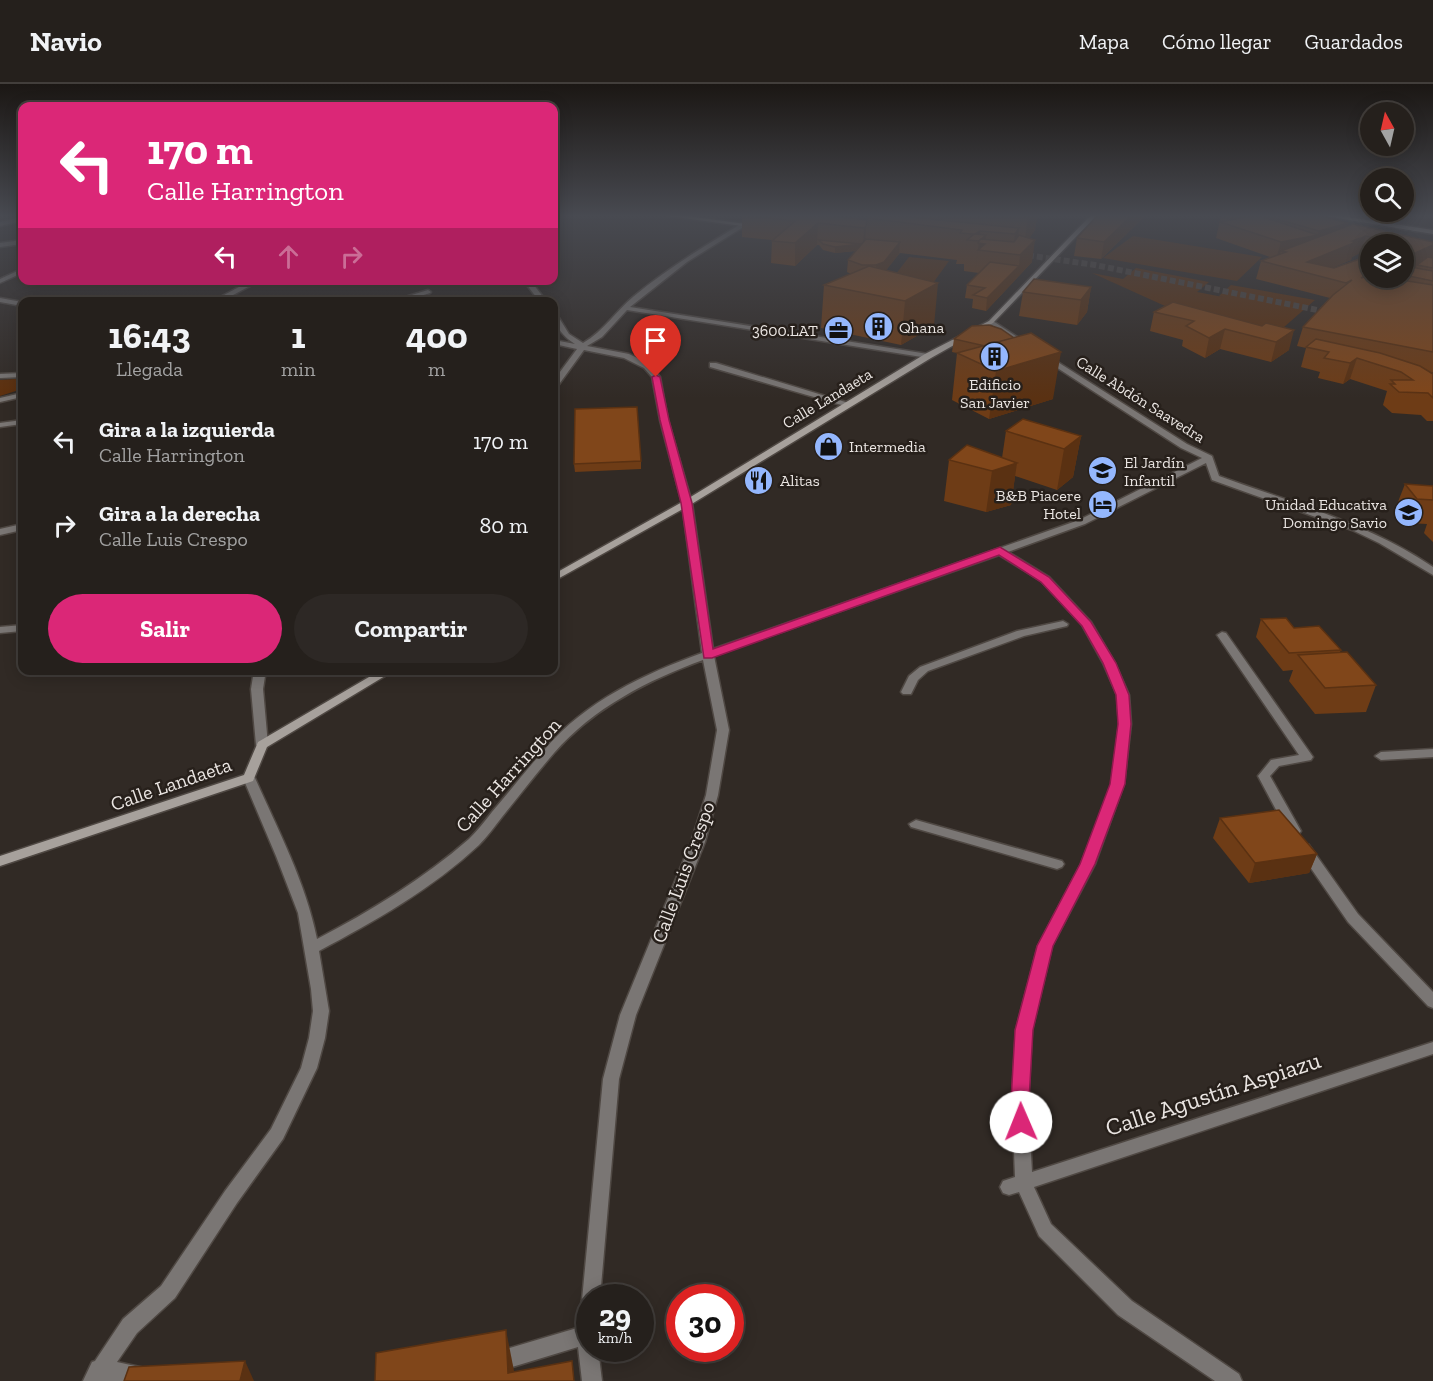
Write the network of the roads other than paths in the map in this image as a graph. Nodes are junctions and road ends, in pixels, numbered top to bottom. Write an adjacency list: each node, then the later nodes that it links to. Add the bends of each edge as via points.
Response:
1 (664, 277): 12 (street)
2 (1035, 277): 14 (main road, Calle Landaeta)
3 (248, 285): 6 (street)
4 (530, 285): 9 (street)
5 (428, 292): 8 (street)
6 (226, 296): 7 (street)
7 (232, 297)
8 (410, 297)
9 (540, 297)
10 (0, 300): 11 (street)
11 (18, 303)
12 (624, 308): 16 (street, via 600,336); 17 (street)
13 (558, 321): 16 (street, via 566,334)
14 (992, 322): 17 (main road, Calle Landaeta); 27 (street, Calle Abdón Saavedra)
15 (558, 343): 16 (street, Calle Luis Crespo)
16 (583, 346): 21 (street); 28 (street, Calle Luis Crespo, via 626,356 647,366 656,377)
17 (928, 356): 24 (main road, Calle Landaeta)
18 (713, 365): 24 (street)
19 (18, 375): 20 (street)
20 (0, 376)
21 (558, 380)
22 (18, 396): 23 (street)
23 (0, 400)
24 (848, 404): 28 (main road, Calle Landaeta)
25 (18, 423): 26 (street)
26 (0, 425)
27 (1209, 458): 31 (street, Calle Harrington, via 1082,522); 32 (street, Calle Abdón Saavedra, via 1215,478 1331,517 1394,546)
28 (687, 503): 33 (main road, Calle Landaeta); 38 (street, Calle Luis Crespo)
29 (18, 528): 30 (street)
30 (0, 532)
31 (1000, 551): 38 (street, Calle Harrington); 52 (street, via 1045,579 1087,624 1123,695 1125,724 1118,784 1088,864 1045,946 1024,1030)
32 (1433, 572)
33 (558, 576)
34 (1063, 624): 41 (street, via 1021,633 924,669 913,678)
35 (18, 628): 36 (street)
36 (0, 630)
37 (1222, 635): 50 (street, via 1307,757 1275,763 1264,776 1286,818 1353,918)
38 (708, 655): 49 (street, Calle Harrington, via 628,689 583,718 551,749 475,841 421,884); 53 (street, Calle Luis Crespo, via 723,730 712,795 698,842 628,1015 611,1078)
39 (259, 675): 42 (street)
40 (381, 675): 42 (main road)
41 (907, 692)
42 (262, 745): 45 (main road, Calle Landaeta)
43 (1433, 753): 44 (street)
44 (1381, 756)
45 (249, 778): 47 (main road, Calle Landaeta); 49 (street, via 284,856 305,913)
46 (916, 824): 48 (street)
47 (0, 861)
48 (1056, 864)
49 (312, 948): 57 (street, via 321,1011 317,1038 309,1068 277,1134 168,1292 130,1326)
50 (1433, 1002)
51 (1433, 1048): 52 (street, Calle Agustín Aspiazu)
52 (1017, 1185): 60 (street, via 1045,1230 1125,1308)
53 (591, 1284)
54 (576, 1338): 56 (street)
55 (590, 1362): 59 (street)
56 (472, 1369)
57 (96, 1375): 58 (street)
58 (166, 1380)
59 (592, 1381)
60 (1232, 1381)

